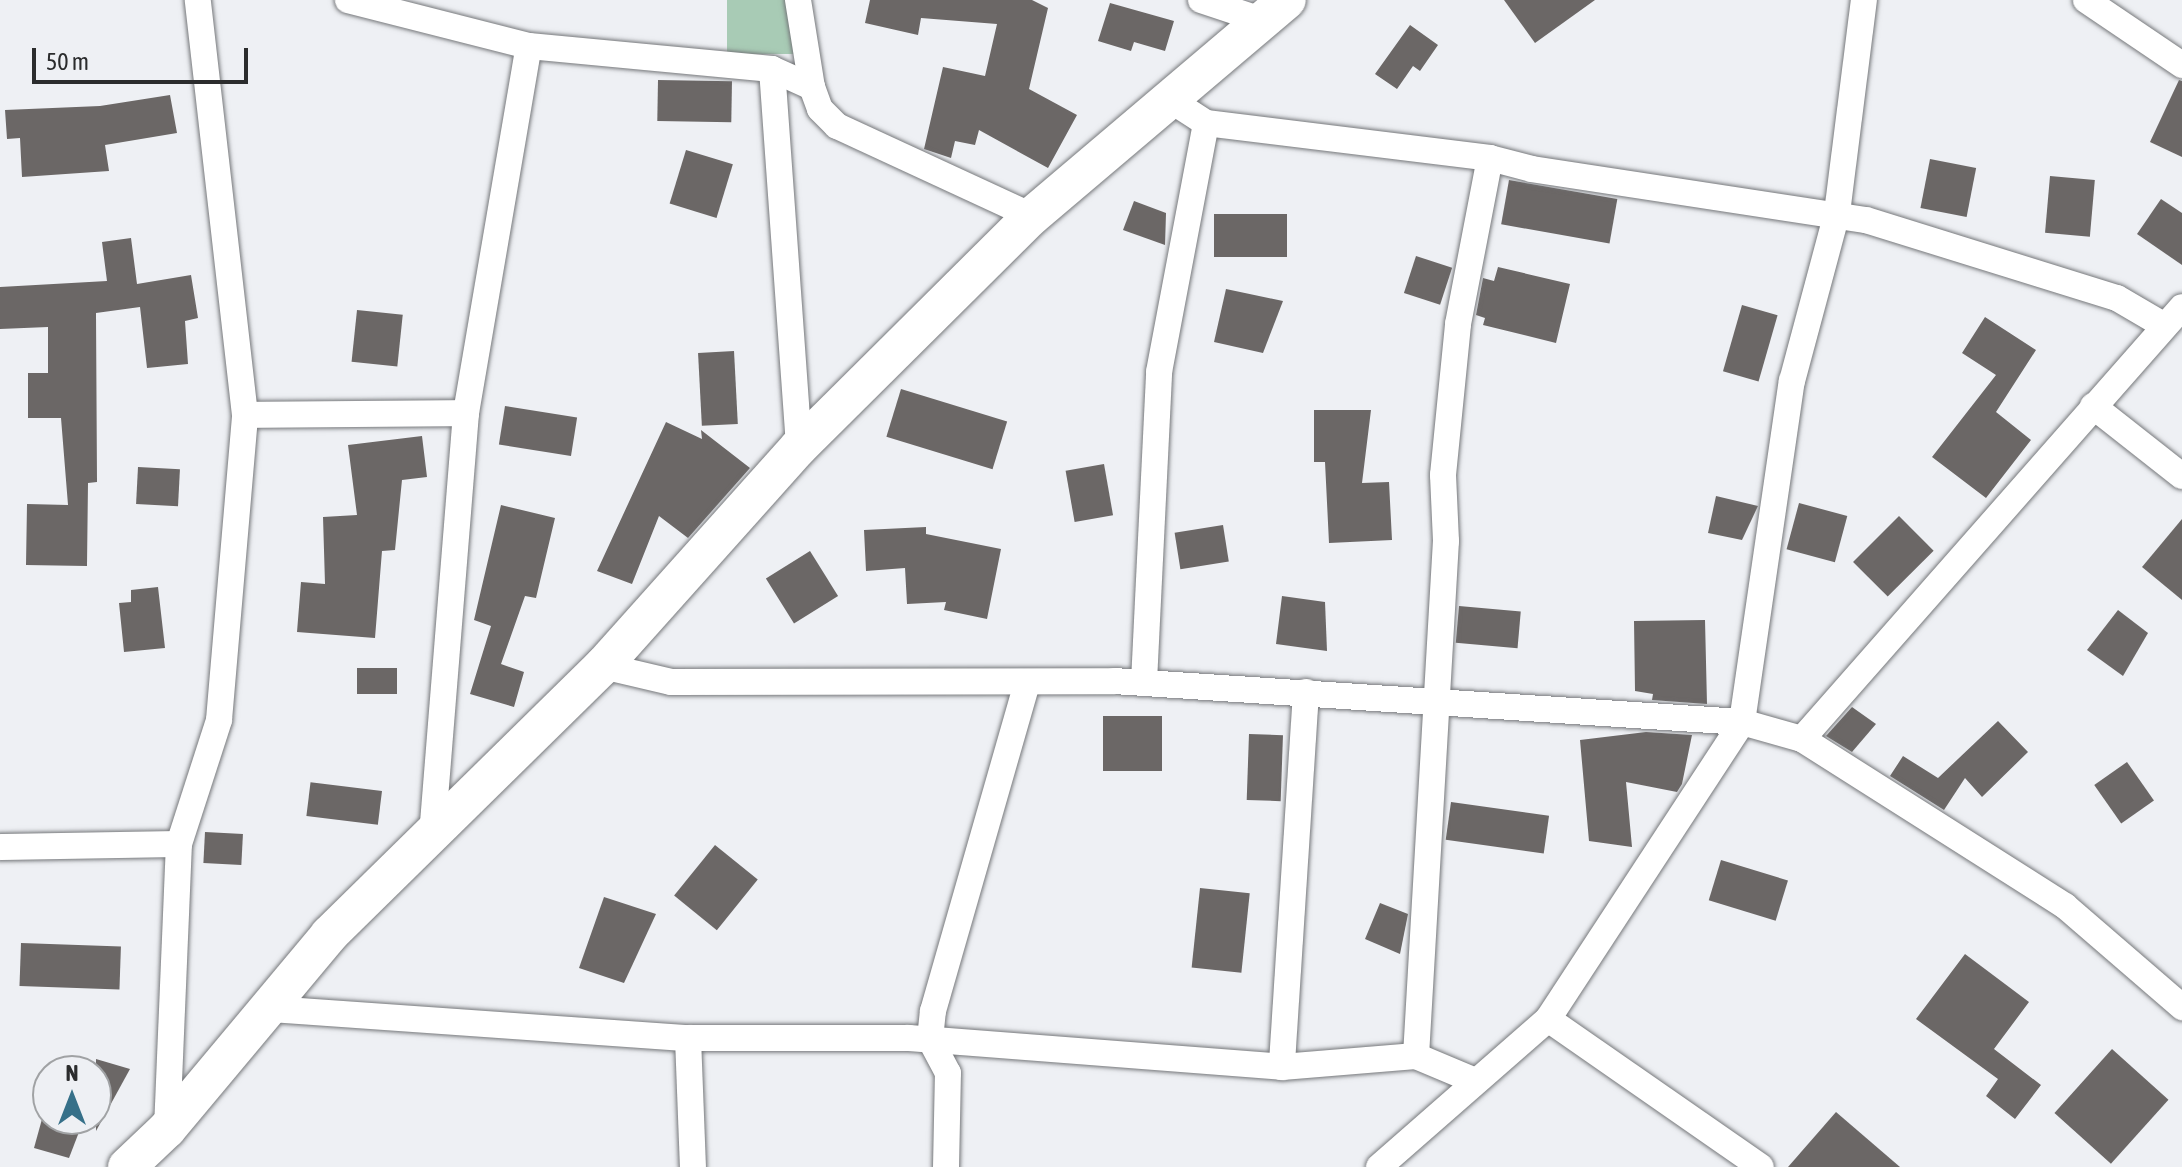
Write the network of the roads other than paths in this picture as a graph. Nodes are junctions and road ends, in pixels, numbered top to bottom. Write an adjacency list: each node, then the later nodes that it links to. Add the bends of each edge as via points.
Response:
1 (198, 0): 20 (street)
2 (348, 0): 8 (street)
3 (798, 0): 11 (street)
4 (1201, 0): 7 (street)
5 (1864, 0): 15 (street)
6 (2086, 0): 9 (street)
7 (1276, 11): 12 (street)
8 (529, 46): 10 (street); 19 (street)
9 (2182, 65)
10 (772, 69): 11 (street); 21 (street)
11 (812, 87): 16 (street, via 820,109 837,126)
12 (1172, 101): 13 (street); 16 (street)
13 (1206, 123): 14 (street); 24 (street, via 1159,372)
14 (1490, 158): 15 (street, via 1532,169); 27 (street, via 1458,324 1443,475 1446,541)
15 (1837, 215): 17 (street); 28 (street, via 1792,381)
16 (1032, 216): 21 (street)
17 (2173, 316): 18 (street)
18 (2093, 406): 22 (street); 29 (street)
19 (466, 413): 20 (street); 30 (street)
20 (245, 415): 31 (street, via 219,720)
21 (799, 447): 23 (street)
22 (2182, 476)
23 (603, 666): 25 (street, via 671,682); 30 (street)
24 (1144, 682): 25 (street); 26 (street)
25 (1027, 684): 37 (street, via 936,996)
26 (1306, 692): 27 (street); 39 (street)
27 (1437, 701): 28 (street); 38 (street)
28 (1742, 722): 29 (street); 35 (street)
29 (1802, 739): 33 (street, via 2065,906)
30 (432, 835): 34 (street, via 329,935)
31 (179, 844): 32 (street); 41 (street)
32 (0, 847)
33 (2182, 1007)
34 (271, 1009): 36 (street); 41 (street)
35 (1548, 1019): 40 (street); 46 (street)
36 (688, 1038): 37 (street); 43 (street)
37 (930, 1039): 39 (street); 44 (street, via 948,1073)
38 (1416, 1056): 39 (street); 40 (street)
39 (1282, 1067)
40 (1473, 1080): 45 (street)
41 (167, 1129): 42 (street)
42 (127, 1167)
43 (693, 1167)
44 (946, 1167)
45 (1379, 1167)
46 (1761, 1167)

